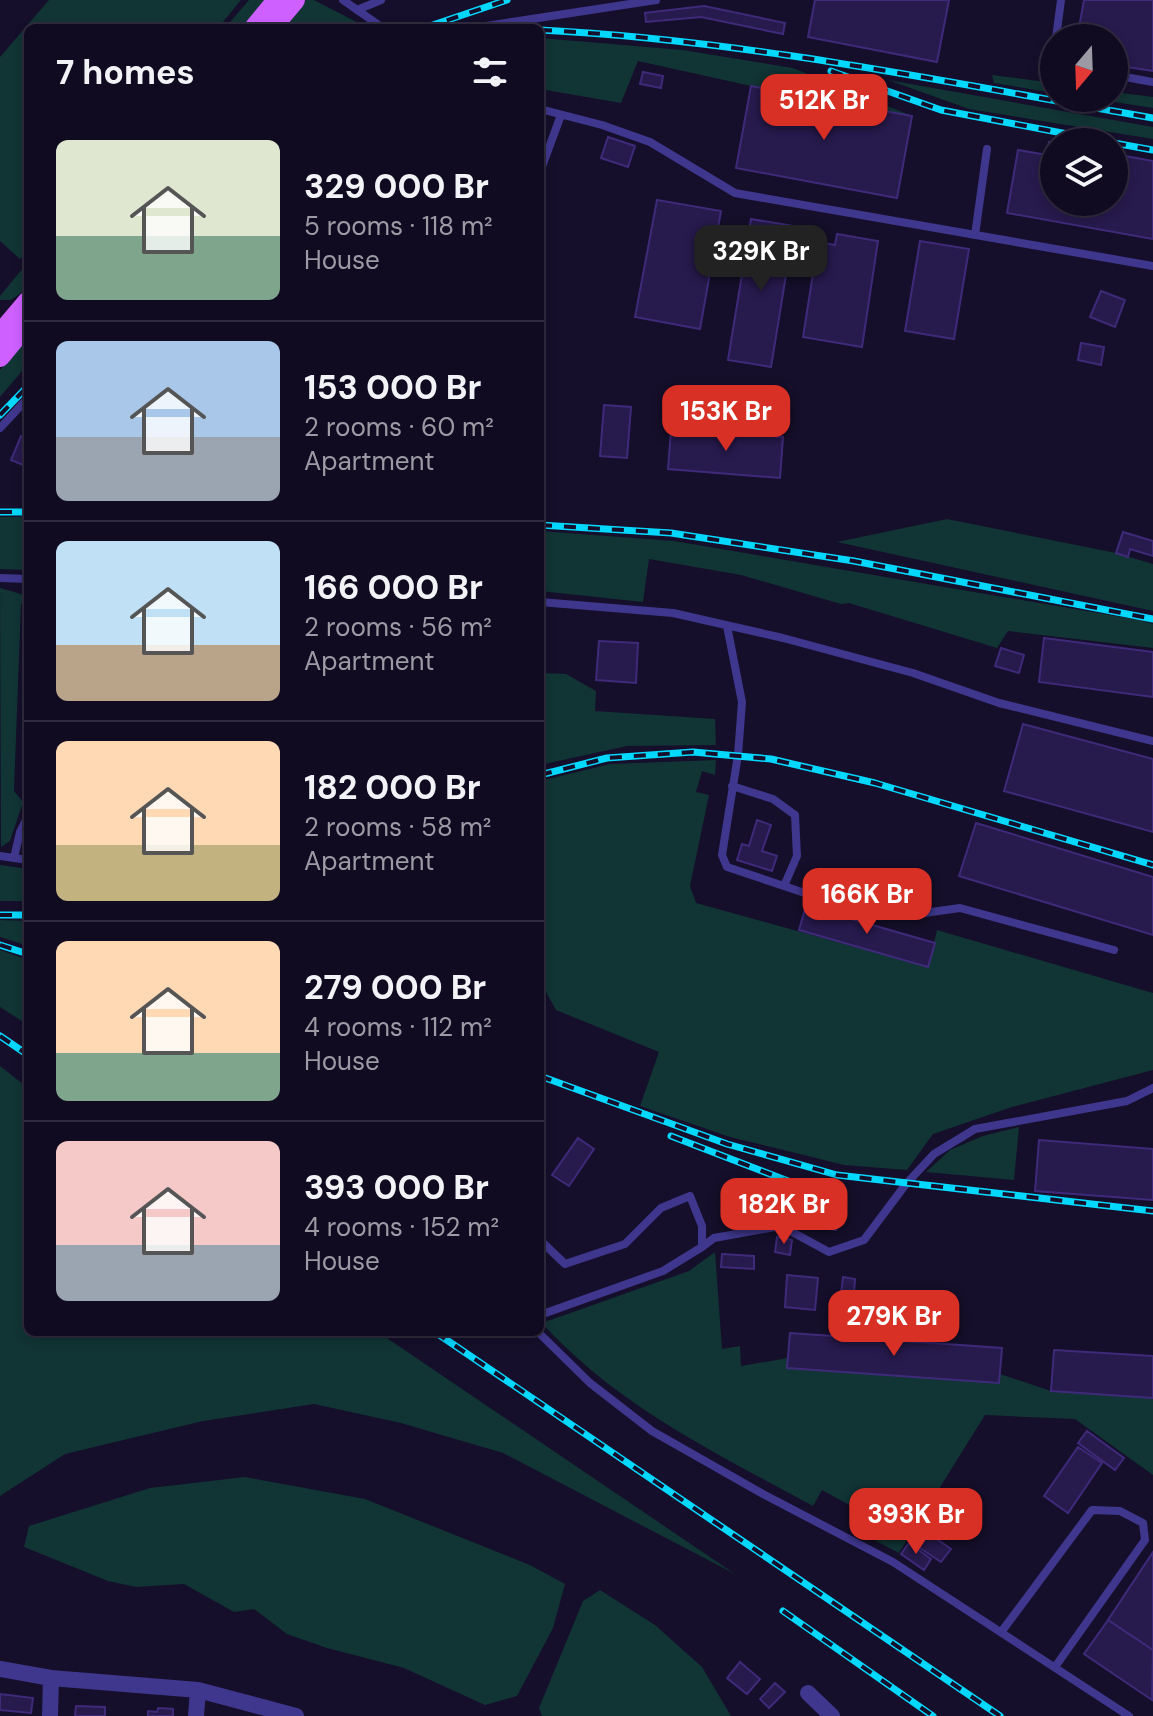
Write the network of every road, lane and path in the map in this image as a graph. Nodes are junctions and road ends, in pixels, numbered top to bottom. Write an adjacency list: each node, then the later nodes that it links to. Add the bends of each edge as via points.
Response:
1 (277, 0): 8 (main road)
2 (295, 0): 9 (main road)
3 (343, 0): 7 (lane)
4 (381, 0): 7 (lane)
5 (656, 0): 11 (lane)
6 (1061, 0): 12 (lane)
7 (357, 10): 10 (lane)
8 (257, 24)
9 (274, 24)
10 (377, 24)
11 (499, 24)
12 (1058, 24)
13 (1128, 78): 14 (lane)
14 (1153, 82)
15 (544, 110): 16 (lane)
16 (561, 115): 18 (lane); 19 (lane, via 650,142 735,193)
17 (987, 149): 19 (lane)
18 (544, 161)
19 (975, 235): 20 (lane)
20 (1153, 266)
21 (24, 307): 22 (main road)
22 (10, 330): 23 (main road)
23 (0, 357)
24 (24, 402): 25 (lane)
25 (0, 428)
26 (0, 578): 27 (lane)
27 (24, 579)
28 (544, 602): 29 (lane, via 673,613)
29 (727, 626): 30 (lane); 31 (lane, via 742,702)
30 (1153, 741)
31 (732, 786): 36 (lane, via 722,855 727,867); 36 (lane, via 773,799 795,815 797,856)
32 (24, 824): 34 (lane)
33 (0, 856): 34 (lane)
34 (14, 858): 35 (lane)
35 (24, 859)
36 (784, 886): 37 (lane, via 840,905 917,914 960,908)
37 (1114, 950)
38 (1153, 1088): 40 (lane, via 1127,1101 975,1129 954,1139 906,1184 864,1240 829,1252 781,1226 714,1238)
39 (544, 1244): 40 (lane, via 565,1264 625,1244 661,1208 690,1196 702,1226)
40 (702, 1247): 41 (lane, via 663,1271)
41 (544, 1314)
42 (542, 1336): 43 (lane, via 590,1383 652,1431 881,1555)
43 (1002, 1631): 44 (lane); 44 (lane, via 1092,1510 1120,1511 1143,1523 1145,1540)
44 (1055, 1667): 53 (lane)
45 (0, 1669): 46 (street)
46 (51, 1678): 47 (street); 49 (street)
47 (198, 1690): 50 (street); 51 (street)
48 (808, 1693): 52 (street)
49 (50, 1716)
50 (196, 1716)
51 (296, 1716)
52 (832, 1716)
53 (1129, 1716)

